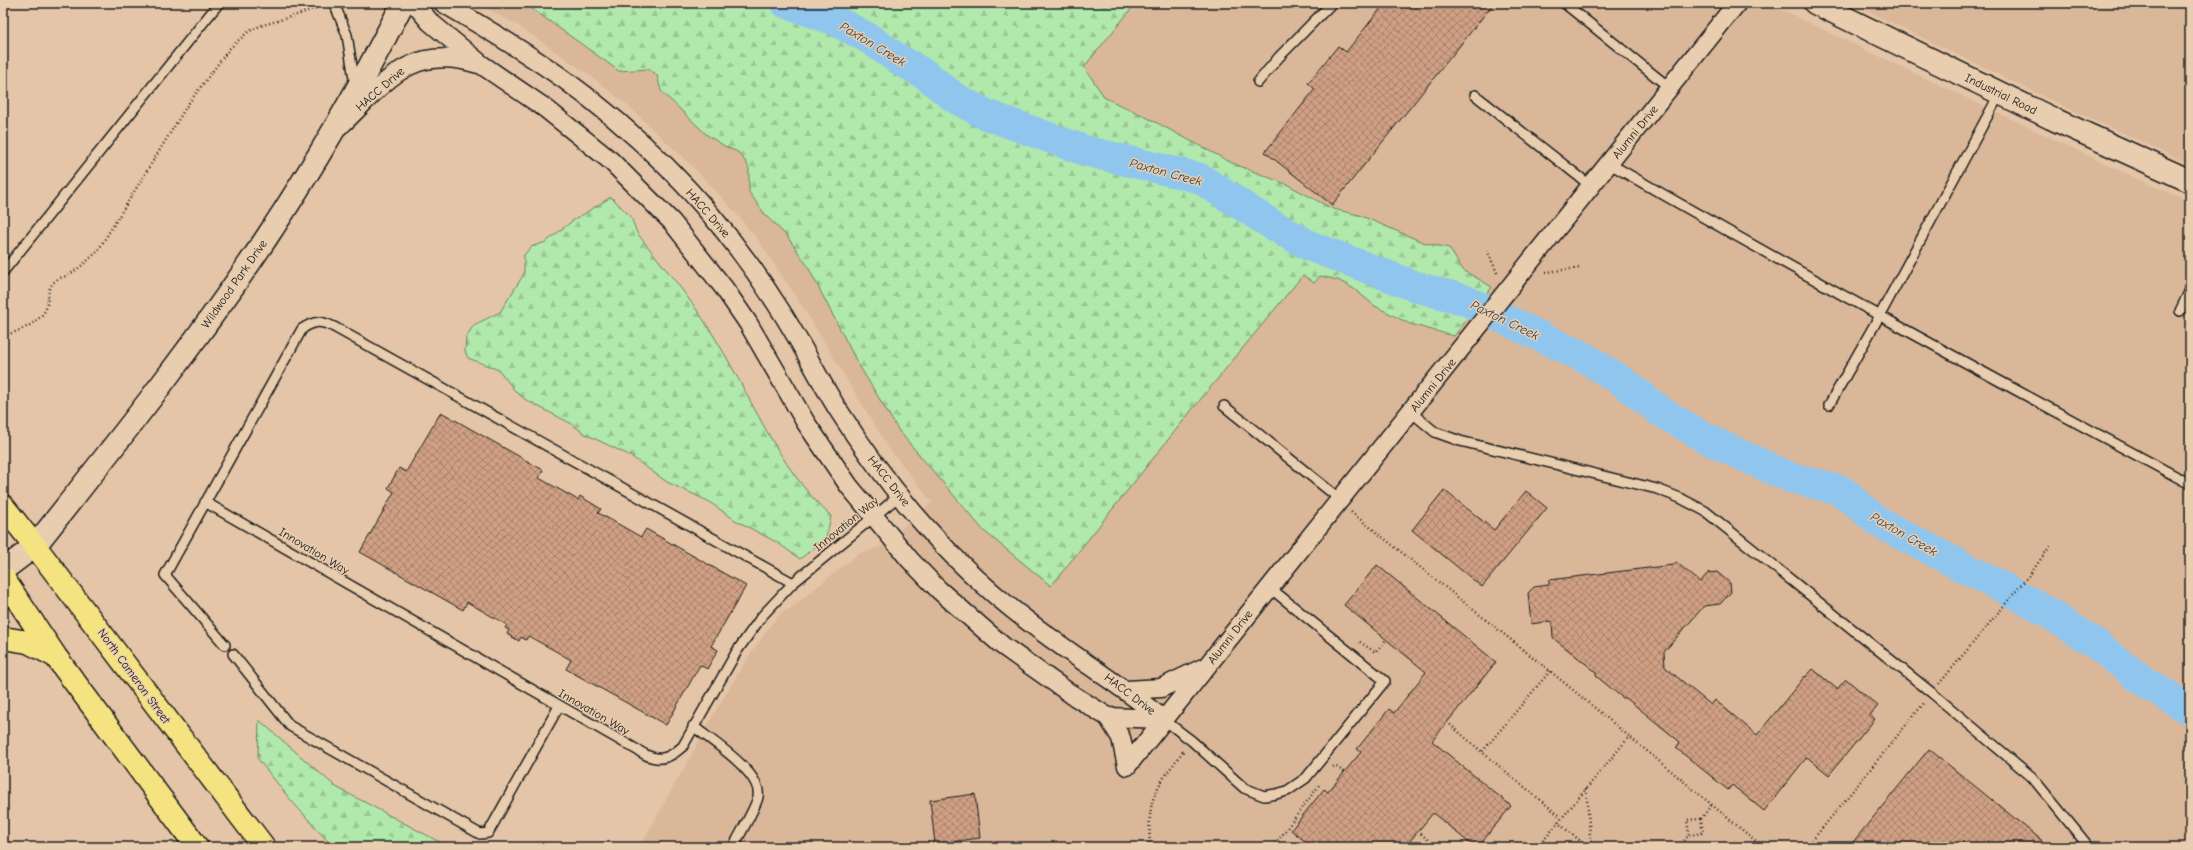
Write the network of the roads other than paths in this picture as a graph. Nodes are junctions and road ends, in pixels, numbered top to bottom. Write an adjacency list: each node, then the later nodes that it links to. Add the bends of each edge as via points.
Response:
1 (334, 3): 13 (lane, via 346,35)
2 (403, 3): 13 (street, Wildwood Park Drive)
3 (414, 3): 10 (street, HACC Drive, via 430,22)
4 (443, 3): 28 (street, HACC Drive, via 499,36 571,85 634,136 697,199 724,231 777,304 836,405 872,460)
5 (1332, 3): 11 (lane)
6 (1564, 3): 12 (lane)
7 (1737, 3): 12 (street, Alumni Drive)
8 (1814, 3): 14 (street, Industrial Road)
9 (214, 5): 20 (lane)
10 (482, 65): 16 (street, HACC Drive, via 448,57 409,64 389,79); 32 (street, HACC Drive, via 546,108 611,161 672,222 740,311 826,454)
11 (1258, 82)
12 (1670, 88): 17 (street, Alumni Drive)
13 (356, 91): 16 (street, Wildwood Park Drive)
14 (2000, 93): 18 (street, Industrial Road); 23 (lane)
15 (1475, 95): 19 (lane)
16 (332, 133): 33 (street, Wildwood Park Drive, via 266,238 196,338)
17 (1610, 164): 19 (street, Alumni Drive); 23 (lane)
18 (2190, 181)
19 (1591, 186): 26 (street, Alumni Drive, via 1501,286 1470,338)
20 (3, 272)
21 (2190, 290): 22 (lane)
22 (2180, 311)
23 (1880, 315): 24 (lane); 27 (lane)
24 (1829, 405)
25 (1224, 406): 31 (lane)
26 (1411, 412): 31 (street, Alumni Drive); 51 (lane, via 1435,432 1460,441 1657,490 1705,511 1932,693 2032,777)
27 (2190, 484)
28 (900, 496): 32 (lane, Innovation Way); 43 (street, HACC Drive, via 935,537 993,593 1057,643)
29 (205, 502): 36 (lane, via 302,329 312,322 322,322); 39 (lane, via 165,575); 44 (lane, Innovation Way)
30 (3, 506): 33 (highway, North Cameron Street)
31 (1346, 506): 37 (street, Alumni Drive)
32 (873, 517): 36 (lane, Innovation Way); 45 (street, HACC Drive, via 915,565 971,619 1038,671)
33 (36, 546): 34 (street, Wildwood Park Drive); 49 (highway, North Cameron Street)
34 (3, 570)
35 (3, 578): 41 (highway)
36 (793, 583): 47 (lane, Innovation Way, via 762,616 736,651)
37 (1269, 587): 42 (street, Alumni Drive); 46 (lane, via 1385,681 1306,778 1287,791 1264,796 1244,788 1192,741)
38 (3, 638): 41 (highway, via 28,642)
39 (225, 645)
40 (233, 654): 44 (lane, via 290,726 480,834 488,833)
41 (56, 657): 48 (highway)
42 (1209, 664): 43 (street, via 1161,688); 46 (street, Alumni Drive)
43 (1127, 690): 46 (street, HACC Drive)
44 (560, 706): 47 (lane, Innovation Way, via 656,759 664,758 678,750)
45 (1108, 717): 46 (street, HACC Drive); 46 (street, Alumni Drive, via 1121,738 1127,766)
46 (1164, 720)
47 (693, 726): 50 (lane, via 733,757 756,780 758,797)
48 (197, 847)
49 (264, 847)
50 (733, 847)
51 (2089, 847)

